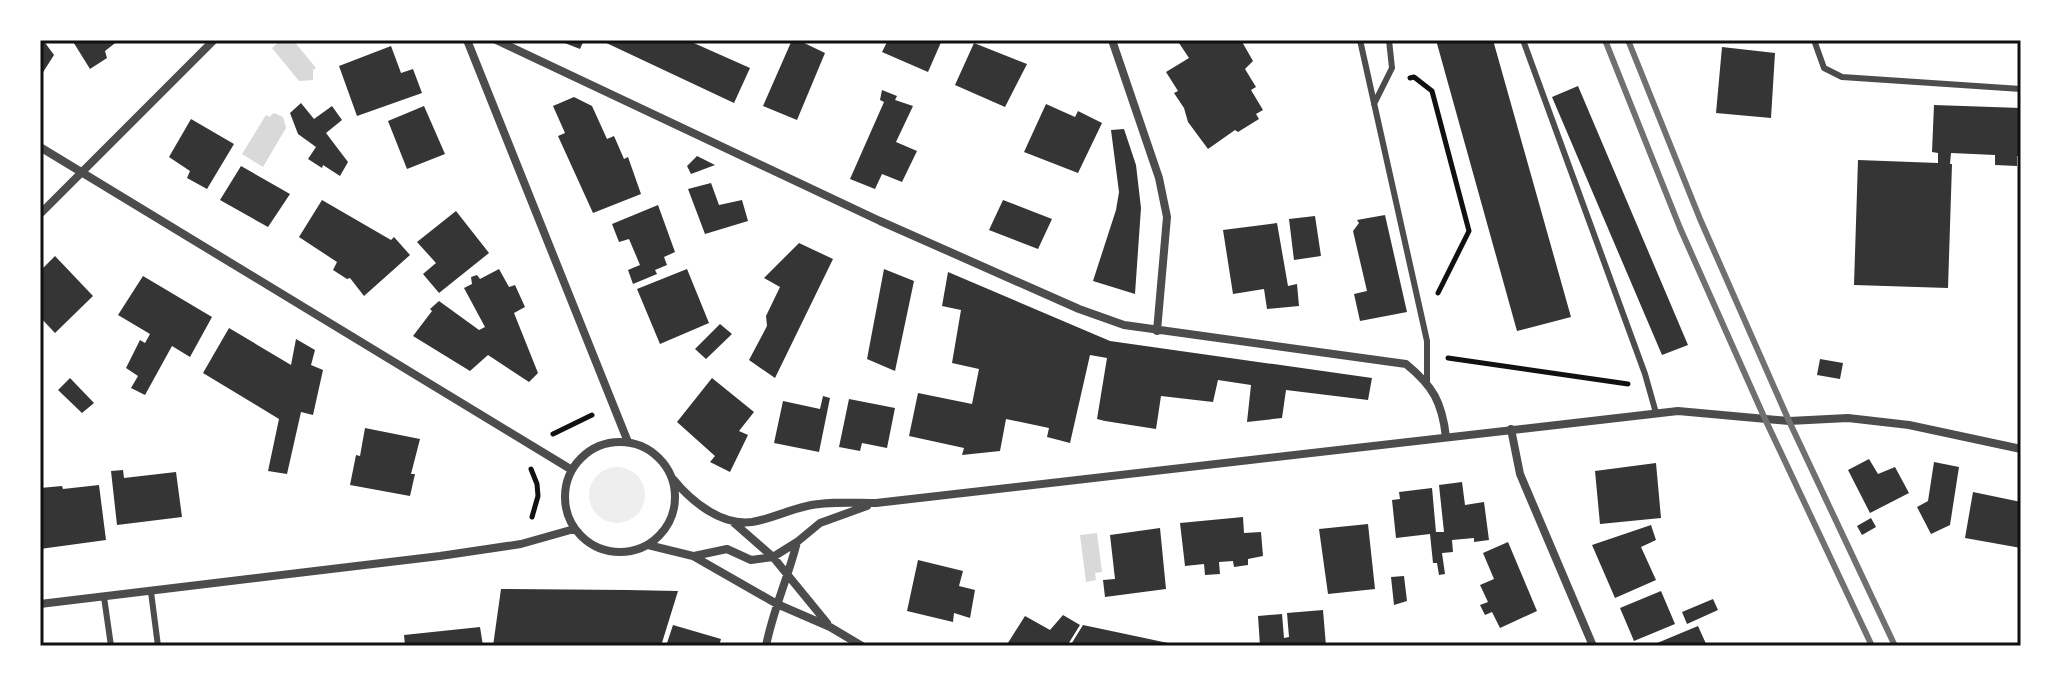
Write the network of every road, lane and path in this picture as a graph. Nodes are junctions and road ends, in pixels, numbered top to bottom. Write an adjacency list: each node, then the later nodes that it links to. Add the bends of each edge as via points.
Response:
1 (214, 40): 13 (street)
2 (467, 40): 25 (street)
3 (496, 40): 16 (street, via 1079,309)
4 (1112, 40): 16 (street, via 1167,217)
5 (1360, 40): 11 (lane)
6 (1389, 40): 9 (lane, via 1392,68)
7 (1523, 40): 19 (lane)
8 (1814, 40): 10 (lane, via 1824,68 1842,77)
9 (1382, 87): 11 (lane); 15 (path, via 1414,77 1432,91 1469,231)
10 (2021, 89)
11 (1374, 104): 18 (lane, via 1427,341)
12 (40, 147): 13 (street)
13 (82, 172): 14 (street); 28 (street)
14 (40, 214)
15 (1435, 305)
16 (1157, 331): 18 (street, via 1406,364)
17 (1443, 358): 19 (path)
18 (1427, 382): 24 (street, via 1444,414)
19 (1649, 387): 20 (lane)
20 (1656, 413): 22 (street); 26 (street, via 1789,421 1848,418)
21 (592, 415): 23 (path)
22 (1511, 429): 24 (street); 48 (street, via 1520,474)
23 (549, 436)
24 (1446, 437): 30 (street)
25 (628, 442): 28 (street, via 596,447); 29 (street, via 657,456)
26 (2021, 449)
27 (530, 465): 31 (path, via 538,496)
28 (572, 470): 33 (street, via 565,500)
29 (673, 479): 32 (street, via 691,500); 35 (street, via 669,523)
30 (876, 503): 32 (street, via 809,505 752,522); 34 (street, via 820,523)
31 (532, 517)
32 (733, 522): 37 (street)
33 (574, 529): 35 (street, via 600,549 632,551); 39 (street, via 521,544)
34 (797, 542): 37 (street); 38 (street)
35 (648, 545): 36 (street)
36 (693, 556): 37 (street, via 727,549 751,560); 42 (street)
37 (773, 557): 38 (street)
38 (789, 577): 42 (street); 43 (street)
39 (151, 592): 40 (street); 45 (lane)
40 (104, 597): 41 (street); 44 (lane)
41 (40, 604)
42 (777, 604): 43 (street); 46 (street)
43 (830, 627): 47 (street)
44 (111, 646)
45 (158, 646)
46 (766, 646)
47 (862, 646)
48 (1593, 646)

